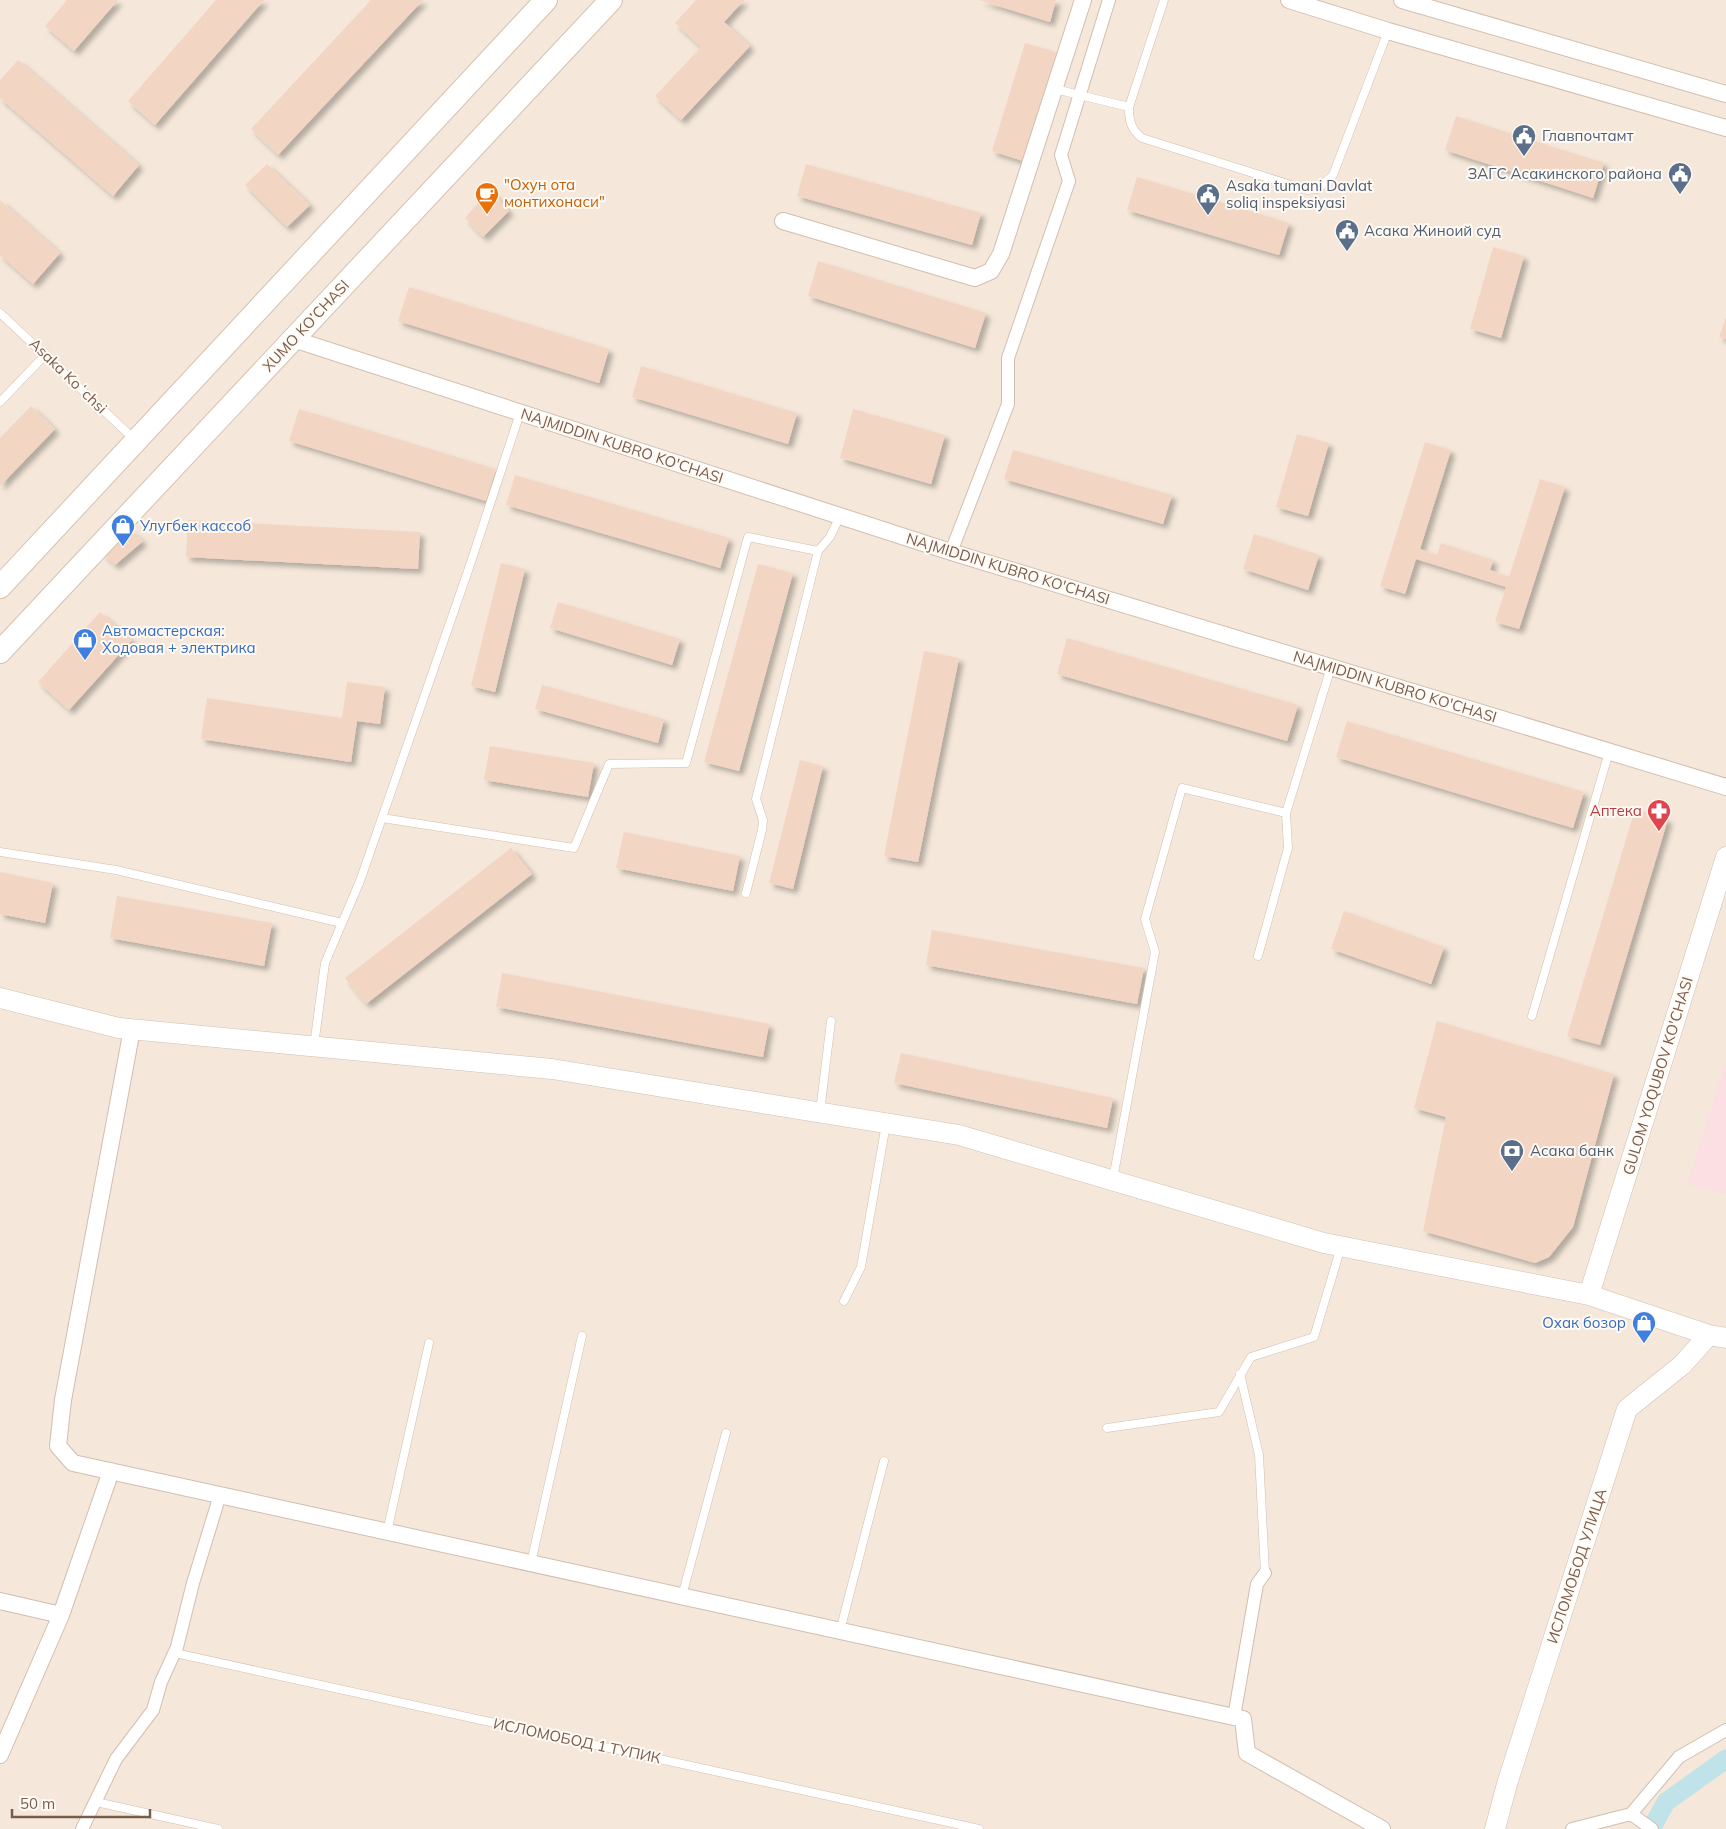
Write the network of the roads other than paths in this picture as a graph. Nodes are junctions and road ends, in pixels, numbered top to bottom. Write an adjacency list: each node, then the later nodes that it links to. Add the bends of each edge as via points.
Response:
1 (546, 0): 20 (main road)
2 (611, 0): 16 (main road, XUMO KO’CHASI)
3 (1082, 0): 9 (street)
4 (1110, 0): 11 (street)
5 (1164, 0): 12 (lane)
6 (1289, 0): 8 (street)
7 (1402, 0): 10 (street)
8 (1388, 31): 12 (lane, via 1333,175 1318,188 1300,188 1142,138 1133,131 1129,122); 13 (street)
9 (1055, 89): 11 (lane); 14 (street, via 1001,254 991,271 975,278)
10 (1726, 94)
11 (1080, 95): 12 (lane); 23 (street, via 1060,155 1069,181 1008,358 1008,404)
12 (1129, 108)
13 (1726, 128)
14 (783, 221)
15 (0, 313): 17 (lane, Asaka Koʻchsi)
16 (294, 339): 19 (street, NAJMIDDIN KUBRO KO'CHASI); 25 (main road, XUMO KO’CHASI)
17 (46, 354): 18 (lane); 20 (lane, Asaka Koʻchsi)
18 (0, 402)
19 (520, 413): 21 (street, NAJMIDDIN KUBRO KO'CHASI); 30 (lane)
20 (136, 441): 24 (main road)
21 (840, 516): 22 (lane, via 830,538); 23 (street, NAJMIDDIN KUBRO KO'CHASI)
22 (818, 551): 30 (lane, via 748,537 686,763 609,764 574,848); 33 (lane, via 756,799 763,820 762,830)
23 (951, 552): 26 (street, NAJMIDDIN KUBRO KO'CHASI)
24 (0, 587)
25 (3, 642)
26 (1331, 667): 27 (street, NAJMIDDIN KUBRO KO'CHASI); 29 (lane)
27 (1609, 752): 28 (street, NAJMIDDIN KUBRO KO'CHASI); 37 (lane)
28 (1726, 787)
29 (1286, 813): 35 (lane, via 1288,848); 43 (lane, via 1182,788 1145,919 1155,952)
30 (382, 818): 34 (lane)
31 (0, 852): 34 (lane, via 116,870)
32 (1726, 857): 45 (street, GULOM YOQUBOV KO'CHASI)
33 (746, 893)
34 (342, 923): 40 (lane, via 325,963)
35 (1258, 956)
36 (0, 998): 39 (street)
37 (1532, 1016)
38 (831, 1021): 41 (lane)
39 (132, 1029): 40 (street); 54 (street, via 63,1400 58,1446 73,1463)
40 (314, 1047): 41 (street, via 552,1069)
41 (820, 1114): 42 (street)
42 (886, 1124): 43 (street, via 960,1135); 46 (lane, via 861,1267)
43 (1112, 1180): 44 (street)
44 (1342, 1247): 45 (street); 50 (lane, via 1314,1337 1251,1356)
45 (1589, 1295): 48 (street)
46 (844, 1301)
47 (582, 1336): 57 (lane)
48 (1717, 1337): 73 (street, ИСЛОМОБОД УЛИЦА, via 1627,1409)
49 (429, 1343): 56 (lane)
50 (1240, 1374): 51 (lane, via 1219,1412); 58 (lane, via 1259,1455)
51 (1107, 1428)
52 (726, 1433): 59 (lane)
53 (884, 1460): 62 (lane)
54 (111, 1471): 55 (street); 61 (street)
55 (220, 1496): 56 (street); 63 (street)
56 (386, 1532): 57 (street)
57 (531, 1563): 59 (street)
58 (1265, 1573): 64 (street, via 1257,1584)
59 (682, 1596): 62 (street)
60 (0, 1601): 61 (street)
61 (61, 1615): 66 (street)
62 (840, 1631): 64 (street)
63 (174, 1653): 67 (street, via 160,1682 153,1710 116,1759); 71 (lane, ИСЛОМОБОД 1 ТУПИК)
64 (1234, 1717): 72 (street, via 1244,1719 1247,1753)
65 (1726, 1730): 68 (street, via 1679,1757)
66 (0, 1755)
67 (96, 1802): 69 (street); 70 (lane)
68 (1631, 1815): 74 (street); 75 (street)
69 (82, 1829)
70 (218, 1829)
71 (979, 1829)
72 (1382, 1829)
73 (1495, 1829)
74 (1572, 1829)
75 (1652, 1829)

